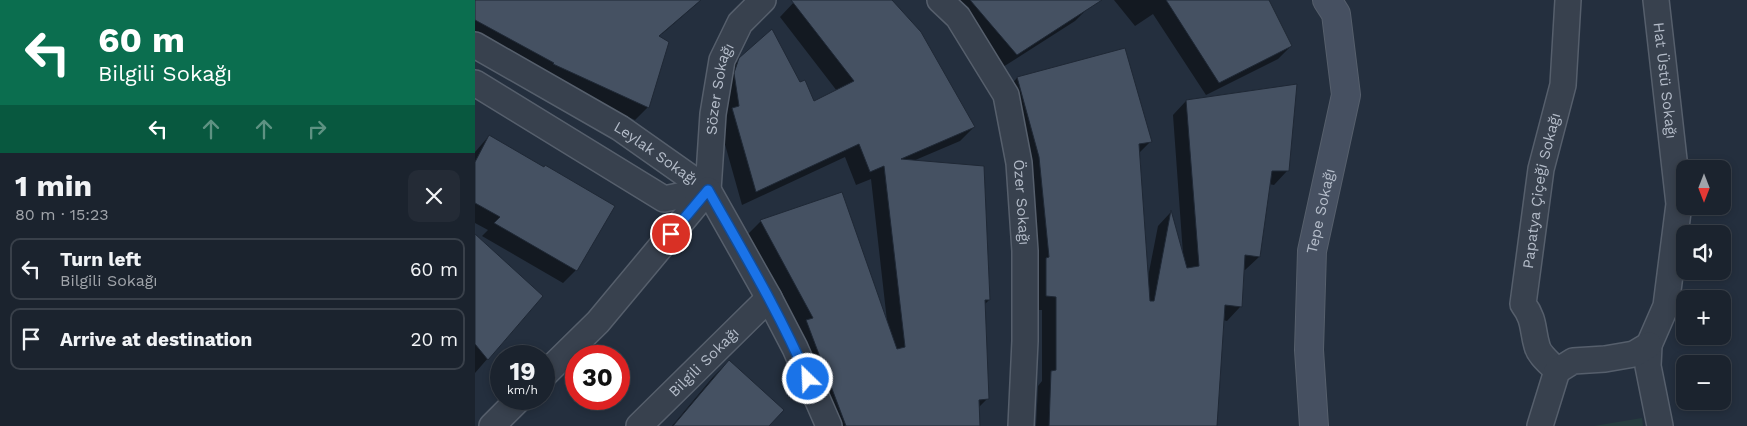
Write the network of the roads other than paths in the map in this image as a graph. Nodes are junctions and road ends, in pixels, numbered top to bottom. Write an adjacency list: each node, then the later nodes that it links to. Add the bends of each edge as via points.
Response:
1 (763, 0): 8 (street, Sözer Sokağı, via 741,23 722,60 713,114)
2 (940, 0): 17 (street, Özer Sokağı, via 958,17 1006,95 1019,163 1025,251)
3 (1327, 0): 18 (main road, Tepe Sokağı, via 1336,14 1346,95 1312,251 1309,350)
4 (1568, 0): 12 (street, Papatya Çiçeği Sokağı, via 1563,85 1541,169 1523,304 1534,327 1537,348)
5 (1656, 0): 10 (street, Hat Üstü Sokağı, via 1679,204 1666,306)
6 (475, 45): 8 (street, Leylak Sokağı, via 620,128)
7 (475, 83): 8 (street, Leylak Sokağı, via 664,198)
8 (708, 190): 9 (street); 11 (street, via 598,322)
9 (769, 298): 15 (street, Bilgili Sokağı); 16 (street)
10 (1649, 345): 12 (street, via 1634,354 1573,360); 20 (street, Hat Üstü Sokağı, via 1648,366)
11 (555, 364)
12 (1557, 371): 19 (street)
13 (508, 410): 14 (street)
14 (492, 426)
15 (639, 426)
16 (829, 426)
17 (1021, 426)
18 (1314, 426)
19 (1541, 426)
20 (1660, 426)

